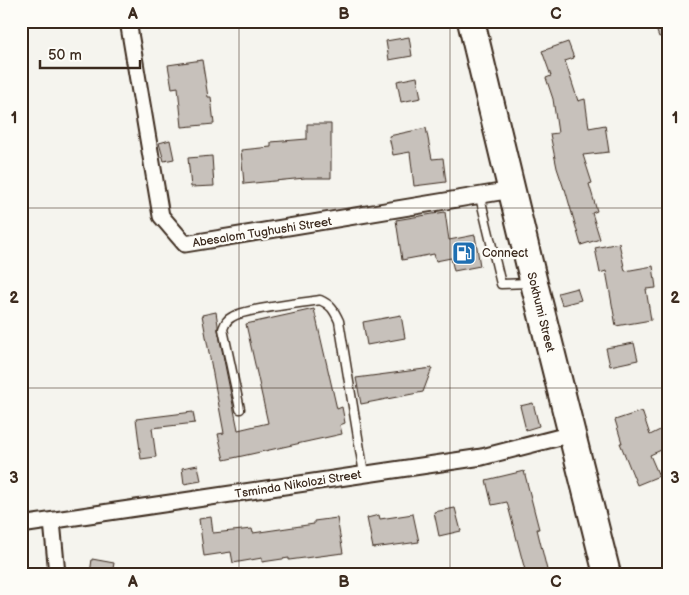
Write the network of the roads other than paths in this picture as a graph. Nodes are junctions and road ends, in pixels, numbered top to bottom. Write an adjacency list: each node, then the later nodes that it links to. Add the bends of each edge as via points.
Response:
1 (128, 21): 4 (street, Abesalom Tughushi Street, via 161,216 185,244)
2 (471, 21): 3 (highway, Sokhumi Street)
3 (512, 190): 4 (street, Abesalom Tughushi Street); 5 (highway, Sokhumi Street)
4 (480, 197): 5 (lane, via 501,284)
5 (534, 283): 7 (highway, Sokhumi Street)
6 (240, 408): 8 (lane, via 223,330 225,323 232,316 245,312 320,300 328,304 339,321)
7 (572, 434): 8 (street, Tsminda Nikolozi Street, via 482,457); 12 (highway, Sokhumi Street)
8 (364, 474): 9 (street, Tsminda Nikolozi Street)
9 (52, 522): 10 (street, Tsminda Nikolozi Street); 11 (street)
10 (21, 526)
11 (57, 574)
12 (607, 574)

